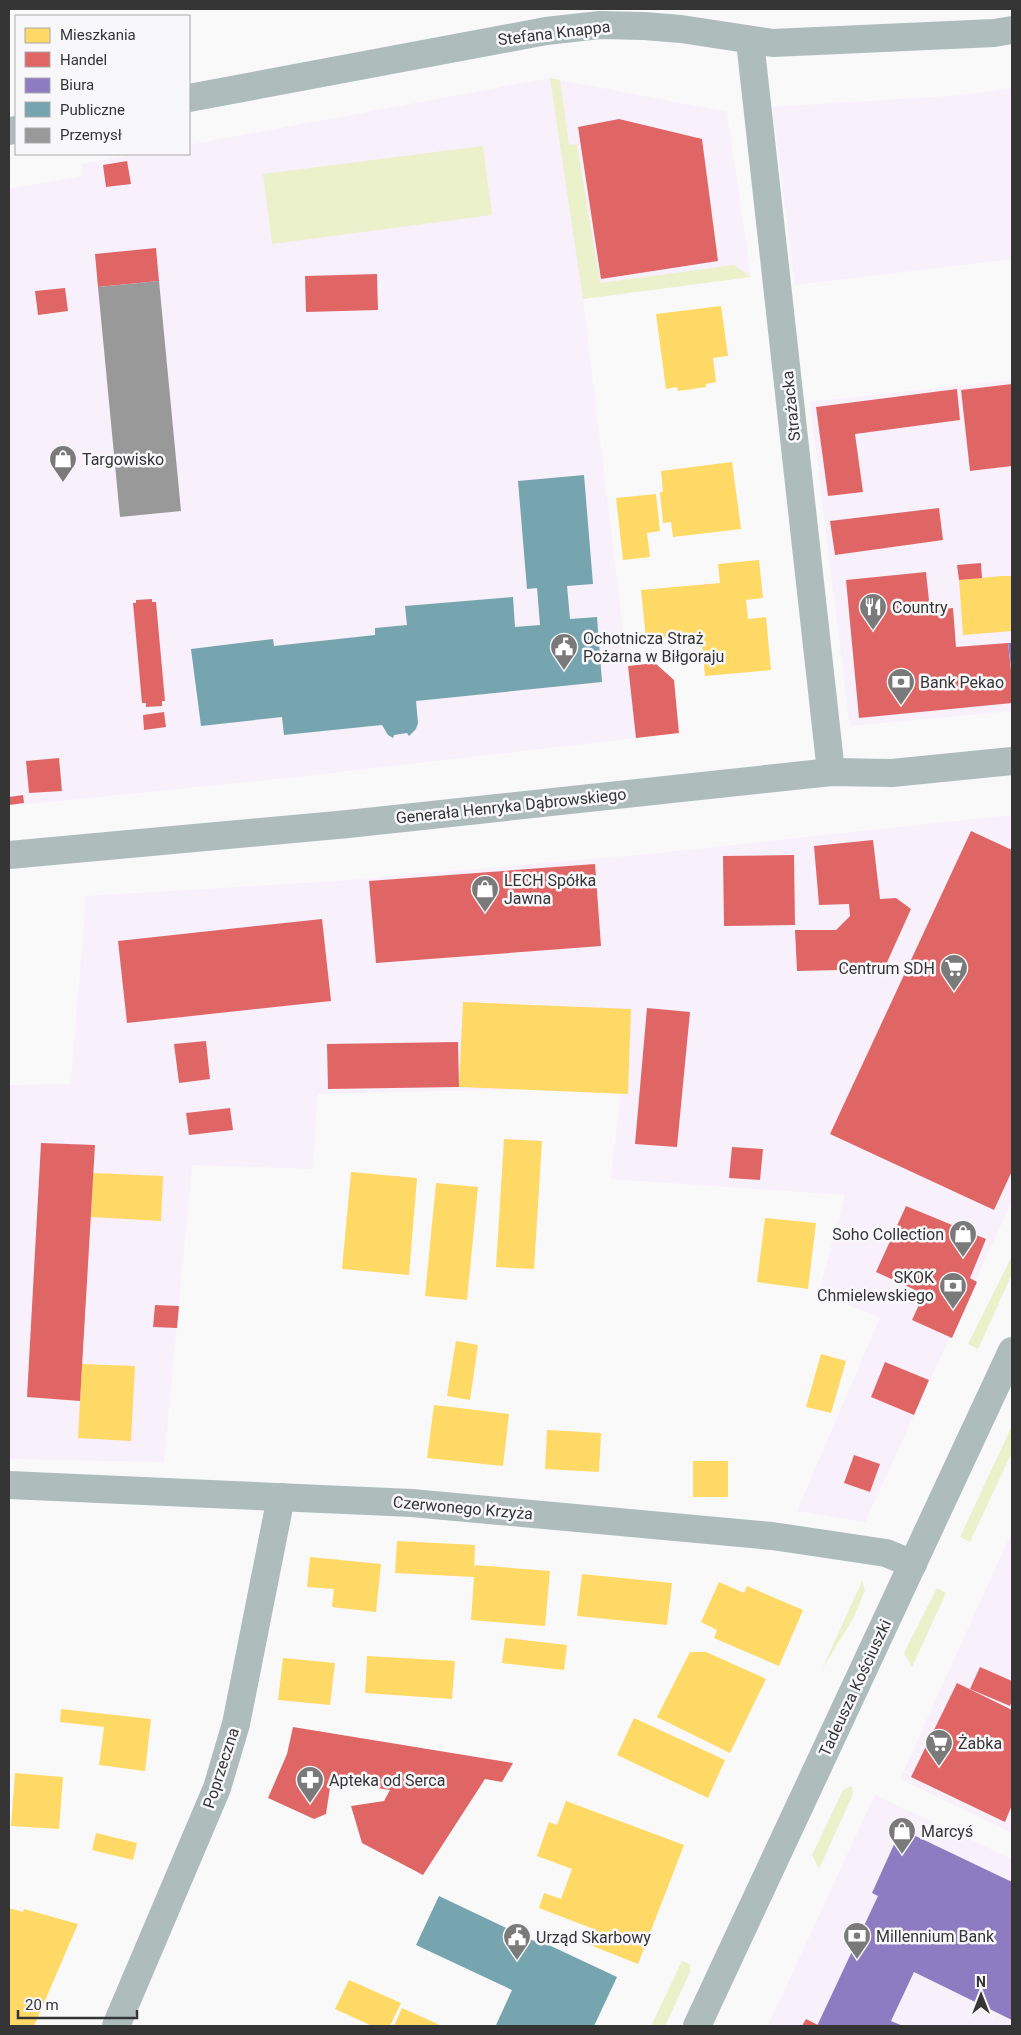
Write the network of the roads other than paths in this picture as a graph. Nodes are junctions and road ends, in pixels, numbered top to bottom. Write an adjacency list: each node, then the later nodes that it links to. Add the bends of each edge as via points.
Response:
1 (1012, 30): 2 (street, Stefana Knappa, via 804,42)
2 (750, 40): 3 (street, Stefana Knappa, via 666,27 583,27 546,31); 5 (street, Strażacka)
3 (190, 98)
4 (1012, 761): 5 (street, Generała Henryka Dąbrowskiego, via 892,773)
5 (831, 772): 6 (street, Generała Henryka Dąbrowskiego, via 338,825)
6 (9, 855)
7 (1012, 1350): 10 (street, Tadeusza Kościuszki)
8 (9, 1485): 9 (street, Czerwonego Krzyża)
9 (281, 1497): 10 (street, Czerwonego Krzyża, via 412,1503 772,1536 886,1553); 11 (street, Poprzeczna, via 229,1753)
10 (913, 1564): 12 (street, Tadeusza Kościuszki)
11 (116, 2026)
12 (698, 2026)

